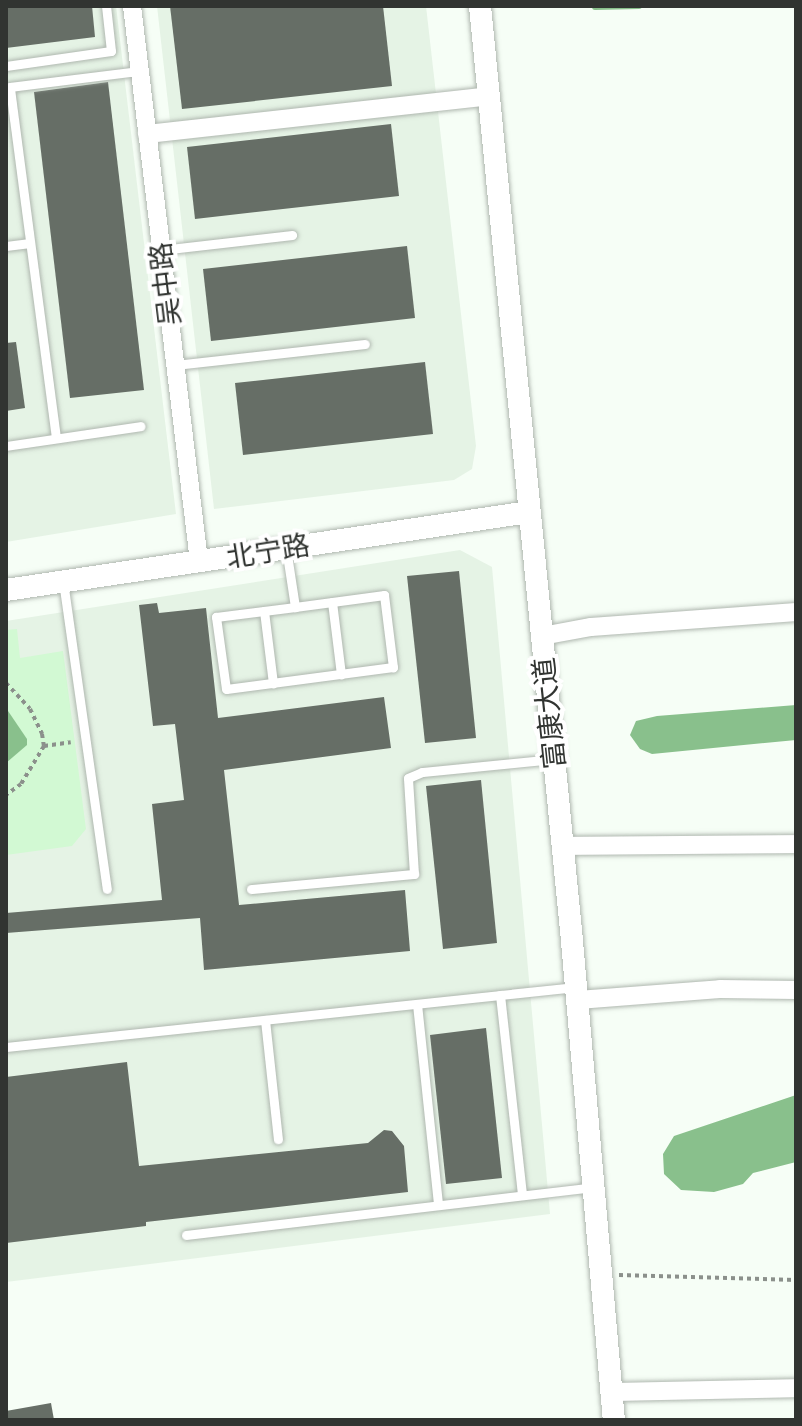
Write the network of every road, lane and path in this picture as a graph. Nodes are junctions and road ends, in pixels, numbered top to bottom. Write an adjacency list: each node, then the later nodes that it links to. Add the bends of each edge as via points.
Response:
1 (106, 6): 4 (lane, via 111,51)
2 (132, 6): 5 (street, 吴中路)
3 (480, 6): 6 (street, 富康大道)
4 (6, 66)
5 (139, 71): 7 (street, 吴中路); 9 (lane, via 10,87)
6 (489, 96): 7 (street); 17 (street, 富康大道)
7 (147, 134): 11 (street, 吴中路)
8 (292, 235): 11 (lane)
9 (30, 243): 10 (lane); 15 (lane)
10 (6, 246)
11 (161, 250): 13 (street, 吴中路)
12 (365, 344): 13 (lane)
13 (175, 365): 19 (street, 吴中路)
14 (141, 426): 15 (lane)
15 (56, 438): 16 (lane)
16 (6, 446)
17 (529, 512): 18 (street, 北宁路); 26 (street, 富康大道)
18 (286, 548): 19 (street, 北宁路); 23 (lane)
19 (199, 561): 20 (street, 北宁路)
20 (63, 581): 21 (street, 北宁路); 30 (lane)
21 (6, 590)
22 (332, 602): 23 (lane); 27 (lane); 27 (lane, via 384,595 393,667)
23 (295, 607): 24 (lane)
24 (264, 611): 29 (lane); 29 (lane, via 216,617 226,689)
25 (796, 612): 26 (street, via 591,627)
26 (542, 636): 32 (street, 富康大道)
27 (341, 674): 29 (lane)
28 (6, 683): 31 (path, via 30,709)
29 (273, 683)
30 (85, 740): 31 (path); 36 (lane)
31 (44, 746): 33 (path, via 21,784)
32 (554, 759): 35 (street, 富康大道); 37 (lane, via 422,772 408,778 414,874)
33 (6, 795)
34 (796, 844): 35 (street)
35 (563, 846): 39 (street, 富康大道)
36 (107, 889)
37 (251, 889)
38 (796, 990): 39 (street)
39 (577, 993): 40 (lane); 45 (street, 富康大道)
40 (500, 995): 41 (lane); 46 (lane)
41 (417, 1004): 42 (lane); 47 (lane)
42 (265, 1020): 43 (lane); 44 (lane)
43 (6, 1047)
44 (278, 1139)
45 (593, 1187): 46 (lane); 49 (street, 富康大道)
46 (522, 1195): 47 (lane)
47 (438, 1205): 48 (lane)
48 (186, 1235)
49 (601, 1275): 50 (path); 52 (street, 富康大道)
50 (796, 1280)
51 (796, 1388): 52 (street)
52 (611, 1392): 53 (street, 富康大道)
53 (614, 1420)

